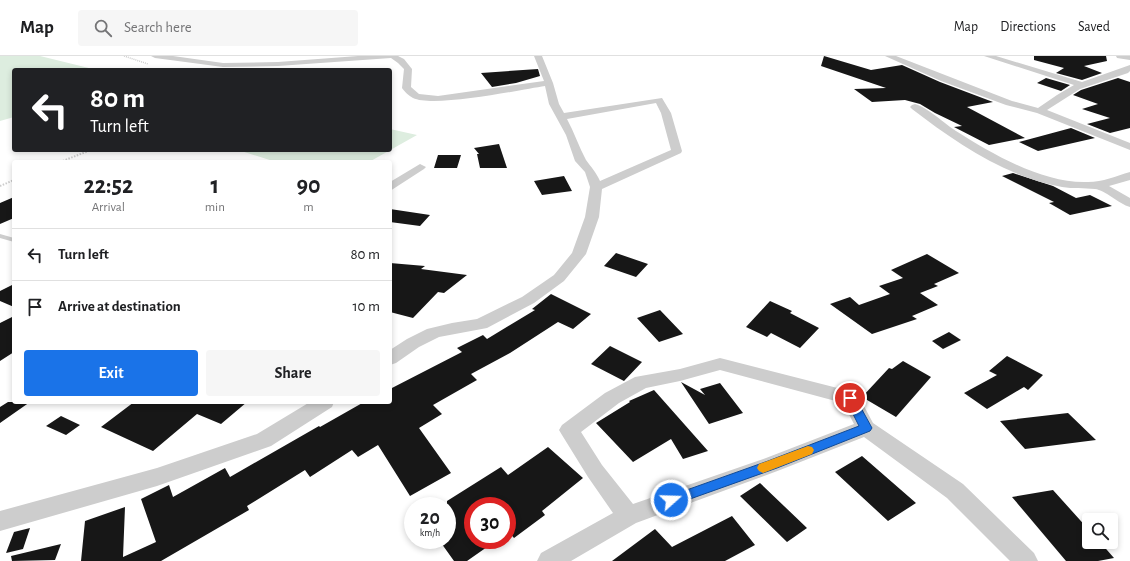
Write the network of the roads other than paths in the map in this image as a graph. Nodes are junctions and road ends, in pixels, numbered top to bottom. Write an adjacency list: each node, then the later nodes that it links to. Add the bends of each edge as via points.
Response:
1 (156, 56): 2 (street, via 223,65)
2 (392, 56): 9 (street, via 408,69 406,88 416,96 438,99)
3 (538, 56): 9 (street)
4 (889, 56): 12 (street, via 944,79)
5 (988, 56): 10 (street)
6 (1120, 56): 7 (street)
7 (1130, 58)
8 (1130, 68): 10 (street)
9 (549, 83): 13 (street, via 554,104)
10 (1082, 85): 12 (street, via 1054,100)
11 (915, 108): 17 (street, via 961,140 1005,163 1061,184)
12 (1040, 112): 14 (street)
13 (561, 117): 19 (street); 19 (street, via 659,100 666,112 677,151)
14 (1130, 147)
15 (420, 166): 18 (street)
16 (1130, 176): 17 (street)
17 (1098, 185): 20 (street)
18 (392, 186)
19 (596, 187): 23 (street, via 592,217 579,254 558,278 540,293 499,317 481,324 432,333)
20 (1130, 203)
21 (0, 236): 22 (lane)
22 (12, 239)
23 (392, 358)
24 (322, 404): 27 (street, via 264,440 157,477)
25 (866, 428): 26 (street); 26 (street, via 850,398 720,364 641,382 612,398 569,430); 29 (street, via 955,491)
26 (628, 516): 28 (street)
27 (0, 521)
28 (549, 561)
29 (1026, 561)

